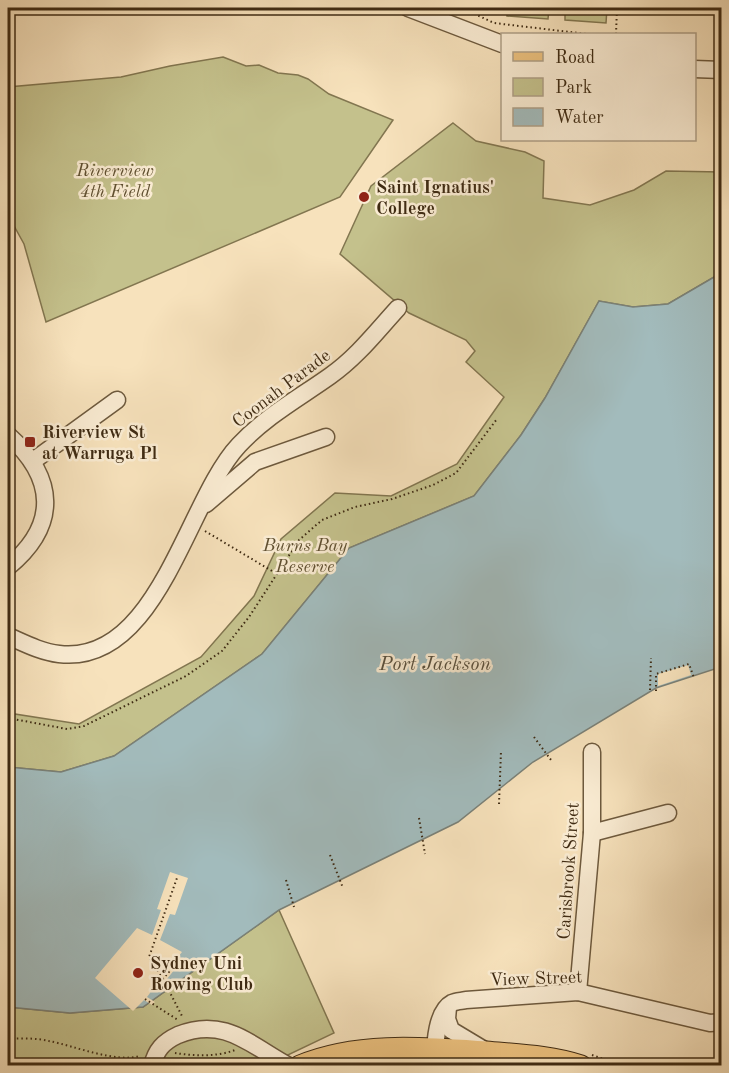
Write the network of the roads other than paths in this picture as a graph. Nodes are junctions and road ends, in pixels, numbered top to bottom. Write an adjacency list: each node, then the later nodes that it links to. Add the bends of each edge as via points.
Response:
1 (408, 8): 2 (street)
2 (501, 44)
3 (696, 69): 4 (street)
4 (722, 70)
5 (398, 308): 10 (street, Coonah Parade, via 361,351 280,409 238,445)
6 (117, 400): 9 (street)
7 (8, 435): 9 (street)
8 (326, 437): 10 (street, Coonah Parade, via 255,462)
9 (33, 461): 11 (street, via 43,483 45,504 40,527)
10 (201, 508): 14 (street, Coonah Parade, via 158,592 114,640 79,654 59,654)
11 (25, 551): 12 (street); 13 (street)
12 (8, 567)
13 (8, 581)
14 (8, 636)
15 (592, 752): 17 (street, Carisbrook Street)
16 (668, 813): 17 (street)
17 (592, 833): 18 (street, Carisbrook Street)
18 (578, 993): 19 (street, View Street, via 466,1000); 20 (street, View Street, via 710,1023)
19 (448, 1006): 21 (street, via 451,1030); 22 (street, via 438,1026)
20 (722, 1022)
21 (489, 1053): 22 (main road); 26 (main road)
22 (434, 1057): 25 (main road, via 356,1052)
23 (152, 1065): 24 (street, via 156,1051 172,1038 213,1028 236,1035)
24 (289, 1065)
25 (300, 1065)
26 (581, 1065)

